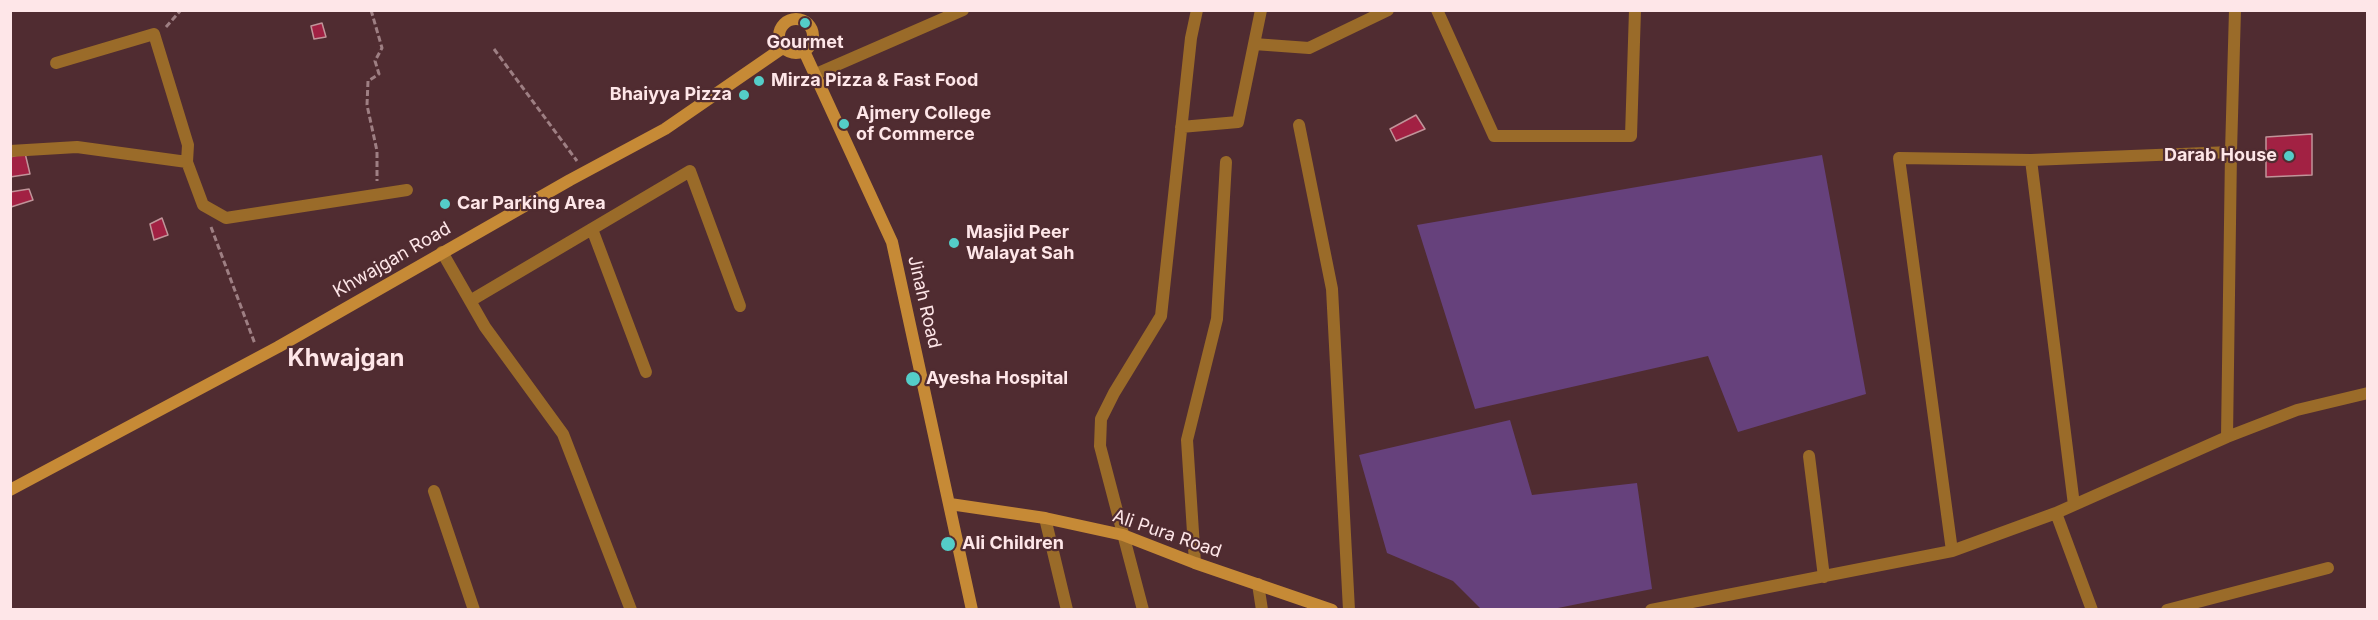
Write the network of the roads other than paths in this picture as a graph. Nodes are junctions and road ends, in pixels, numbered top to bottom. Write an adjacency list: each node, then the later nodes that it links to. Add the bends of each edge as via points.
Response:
1 (963, 10): 13 (street)
2 (1197, 10): 15 (street)
3 (1261, 10): 9 (street)
4 (1388, 10): 9 (street, via 1309,48)
5 (1437, 10): 6 (street, via 1494,136 1631,136)
6 (1635, 10)
7 (2235, 10): 17 (street)
8 (796, 15): 10 (street, via 781,28 779,36); 11 (street, via 809,24 814,34)
9 (1254, 44): 15 (street, via 1238,122)
10 (784, 47): 11 (street, via 793,52); 23 (street, Khwajgan Road, via 666,129)
11 (804, 51): 13 (street, Jinah Road)
12 (56, 63): 19 (street, via 154,34 188,145)
13 (816, 74): 32 (street, Jinah Road, via 892,242)
14 (1299, 124): 49 (street, via 1332,289)
15 (1181, 127): 36 (street, via 1161,316 1101,419 1100,446)
16 (10, 151): 19 (street, via 77,147)
17 (2230, 152): 18 (street); 28 (street)
18 (2031, 160): 33 (street); 37 (street, via 1899,158)
19 (187, 162): 21 (street, via 203,205 226,218)
20 (1226, 162): 38 (street, via 1217,319 1187,440)
21 (407, 190)
22 (592, 229): 24 (street); 25 (street, via 690,171); 26 (street)
23 (442, 252): 24 (street); 30 (street, Khwajgan Road)
24 (470, 301): 43 (street, via 563,434)
25 (740, 306)
26 (646, 372)
27 (2367, 393): 28 (street, via 2297,410)
28 (2227, 437): 33 (street)
29 (1809, 456): 40 (street)
30 (10, 490)
31 (434, 491): 42 (street)
32 (950, 504): 35 (street, Ali Pura Road); 44 (street, Jinah Road)
33 (2074, 505): 34 (street)
34 (2056, 513): 37 (street); 51 (street)
35 (1045, 518): 36 (street, Ali Pura Road); 45 (street)
36 (1123, 536): 38 (street, Ali Pura Road); 46 (street)
37 (1952, 551): 40 (street)
38 (1195, 563): 41 (street, Ali Pura Road)
39 (2328, 568): 52 (street)
40 (1824, 577): 50 (street)
41 (1258, 584): 47 (street); 48 (street, Ali Pura Road)
42 (474, 609)
43 (631, 609)
44 (972, 609)
45 (1067, 609)
46 (1143, 609)
47 (1263, 609)
48 (1332, 609)
49 (1349, 609)
50 (1651, 609)
51 (2092, 609)
52 (2167, 609)

